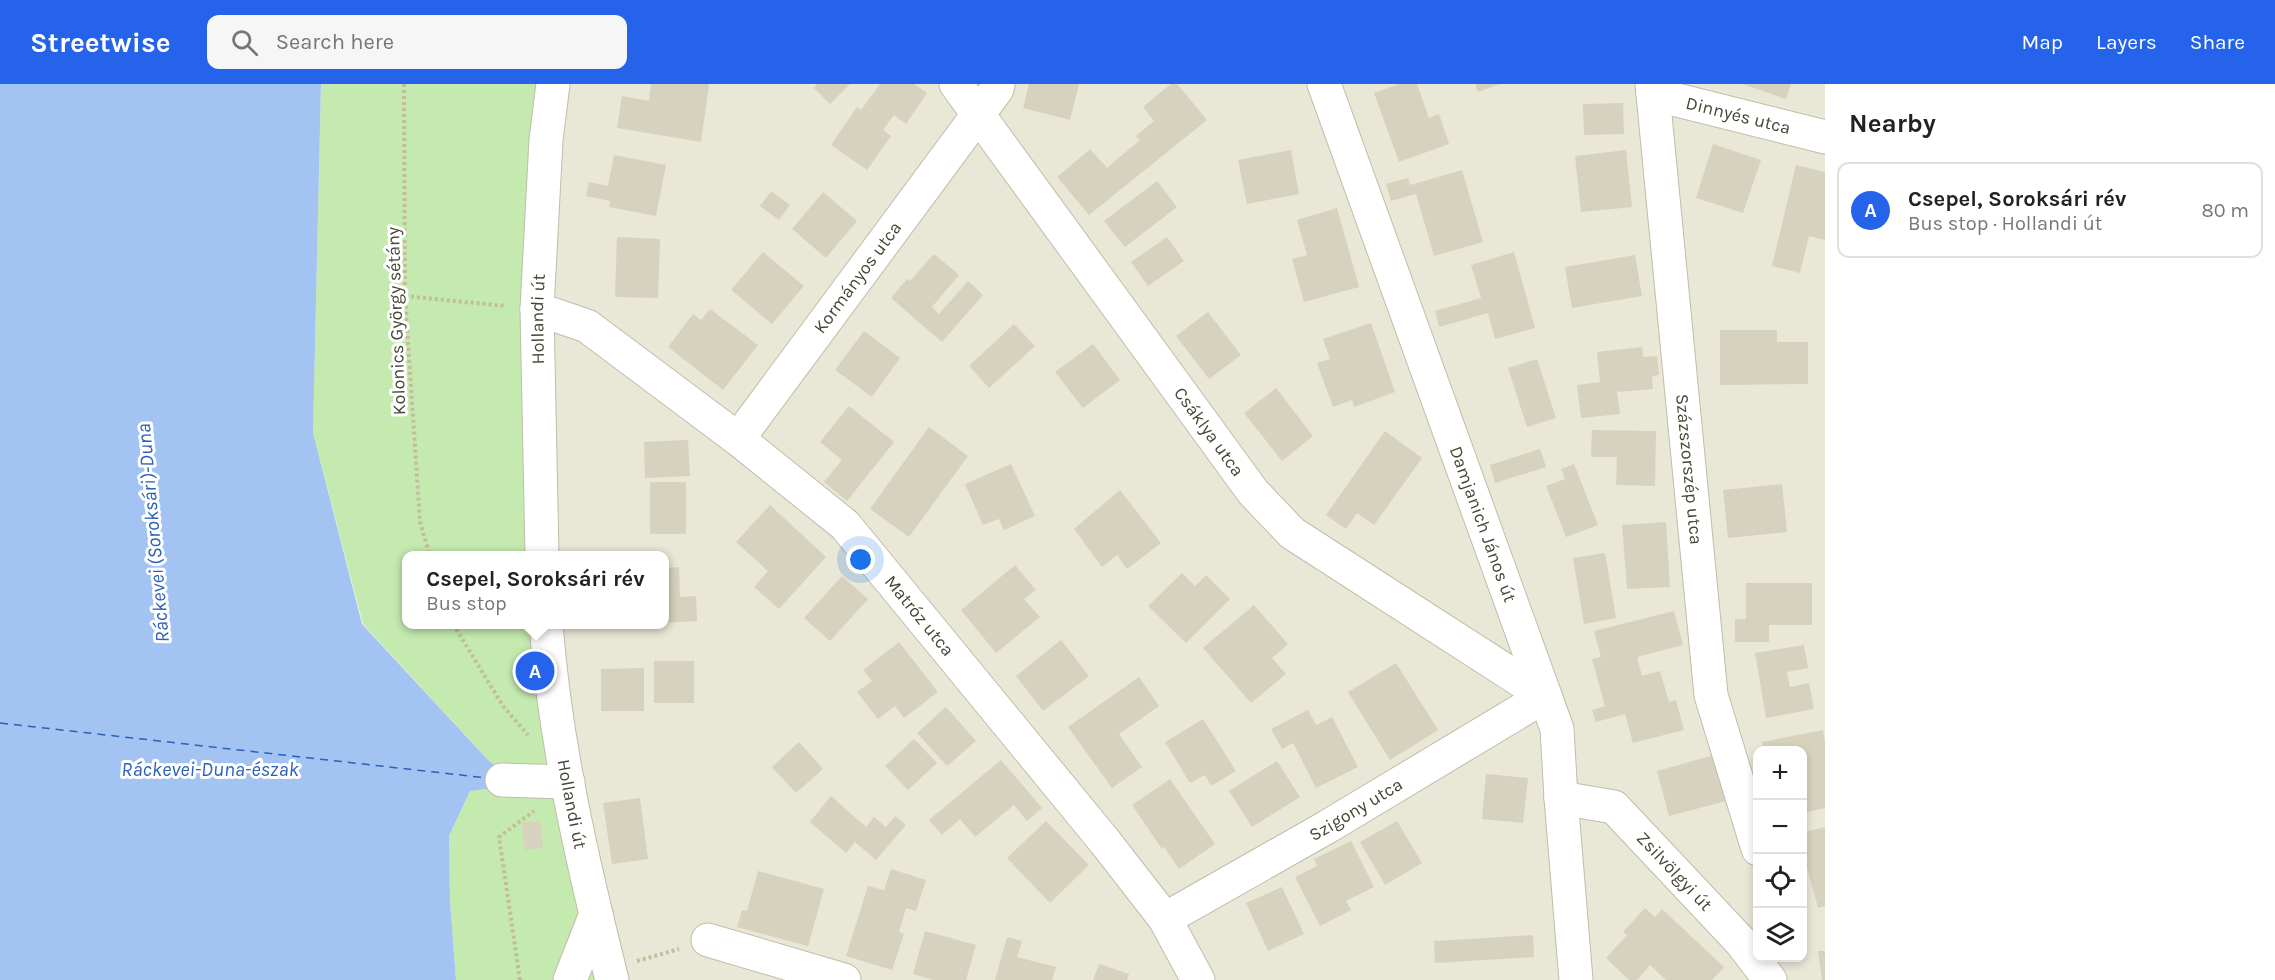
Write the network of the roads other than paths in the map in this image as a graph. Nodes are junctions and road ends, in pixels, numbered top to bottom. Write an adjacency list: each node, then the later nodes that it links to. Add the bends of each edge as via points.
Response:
1 (553, 84): 8 (street, Hollandi út, via 546,140)
2 (956, 84): 6 (street, Csáklya utca)
3 (998, 84): 6 (street, Kormányos utca)
4 (1324, 84): 12 (street, Damjanich János út)
5 (1652, 89): 7 (street, Dinnyés utca); 16 (street, Százszorszép utca, via 1711,695)
6 (977, 114): 9 (street, Kormányos utca); 12 (street, Csáklya utca, via 1253,492 1292,533)
7 (1825, 137)
8 (537, 309): 9 (street, Matróz utca, via 587,326); 10 (street, Hollandi út)
9 (738, 439): 18 (street, Matróz utca, via 845,525)
10 (542, 551)
11 (546, 629): 14 (street, Hollandi út)
12 (1545, 696): 15 (street, Damjanich János út, via 1557,729); 18 (street, Szigony utca)
13 (502, 780): 14 (street)
14 (568, 782): 17 (street, Hollandi út)
15 (1561, 798): 19 (street, Zsilvölgyi út, via 1614,807); 25 (street, Damjanich János út)
16 (1753, 833)
17 (596, 914): 21 (street); 22 (street, Hollandi út)
18 (1165, 919): 24 (street, Matróz utca)
19 (1749, 937): 26 (street, Zsilvölgyi út)
20 (708, 940): 23 (street)
21 (570, 980)
22 (612, 980)
23 (844, 980)
24 (1198, 980)
25 (1576, 980)
26 (1770, 980)

